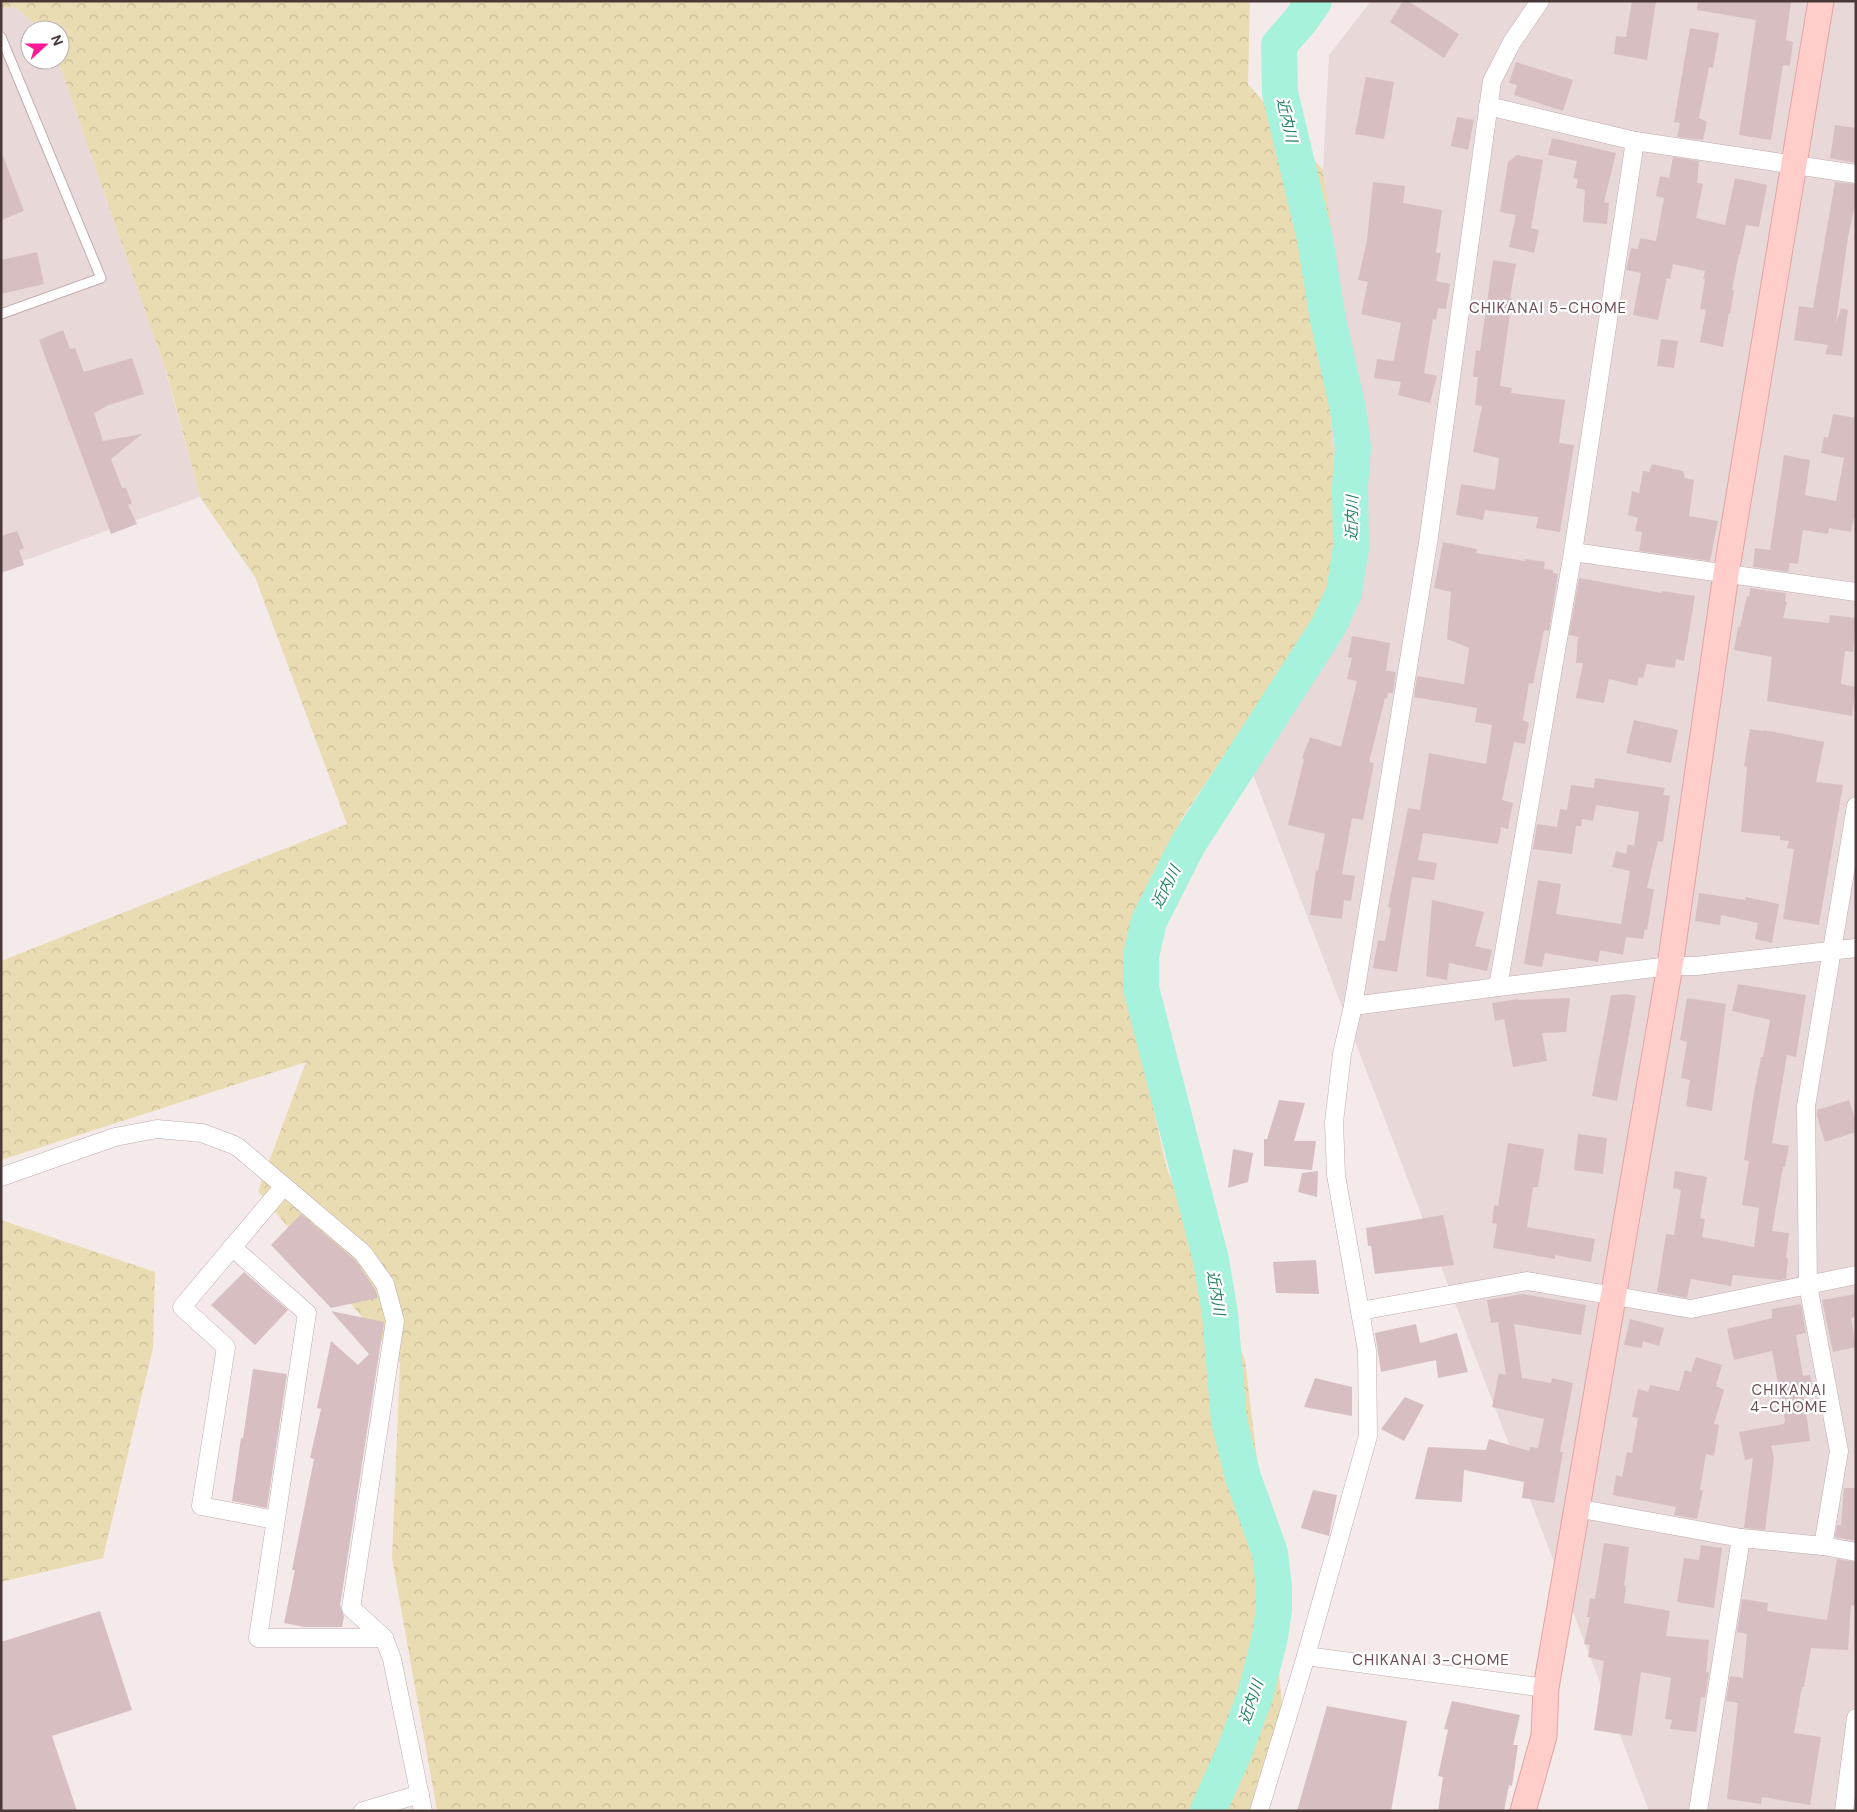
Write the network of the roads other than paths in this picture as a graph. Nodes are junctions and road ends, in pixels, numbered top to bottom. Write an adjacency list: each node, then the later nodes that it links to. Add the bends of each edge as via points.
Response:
1 (1540, 1): 4 (street, via 1512,42 1492,81)
2 (1821, 1): 6 (street)
3 (1, 37): 8 (lane, via 101,278)
4 (1488, 106): 5 (street); 17 (street, via 1428,543)
5 (1635, 141): 6 (street); 9 (street)
6 (1795, 165): 7 (street); 10 (street)
7 (1856, 174)
8 (1, 314)
9 (1573, 552): 10 (street); 16 (street)
10 (1726, 574): 11 (street); 15 (street)
11 (1856, 592)
12 (1856, 806): 14 (street)
13 (1856, 948): 14 (street)
14 (1832, 951): 15 (street); 22 (street, via 1806,1106)
15 (1670, 966): 16 (street); 23 (street)
16 (1498, 987): 17 (street)
17 (1353, 1006): 24 (street, via 1342,1054 1334,1122 1336,1175)
18 (1, 1177): 19 (street, via 115,1138 157,1129 202,1133 234,1145)
19 (284, 1186): 20 (street); 30 (street, via 363,1253 385,1284 395,1321 351,1608)
20 (232, 1247): 26 (street, via 307,1313); 26 (street, via 182,1307 226,1347 201,1506)
21 (1856, 1275): 22 (street)
22 (1808, 1285): 23 (street, via 1691,1309); 28 (street, via 1840,1450)
23 (1614, 1294): 24 (street, via 1527,1280); 25 (street)
24 (1360, 1311): 31 (street, via 1367,1351 1368,1436)
25 (1576, 1508): 27 (street); 32 (street)
26 (276, 1520): 30 (street, via 258,1638)
27 (1741, 1538): 28 (street); 38 (street)
28 (1823, 1546): 29 (street)
29 (1856, 1552)
30 (384, 1638): 34 (street, via 392,1659)
31 (1306, 1656): 32 (street); 36 (street)
32 (1546, 1688): 37 (street, via 1544,1736)
33 (1856, 1718): 39 (street)
34 (421, 1802): 35 (street)
35 (363, 1811)
36 (1259, 1811)
37 (1523, 1811)
38 (1698, 1811)
39 (1844, 1811)

